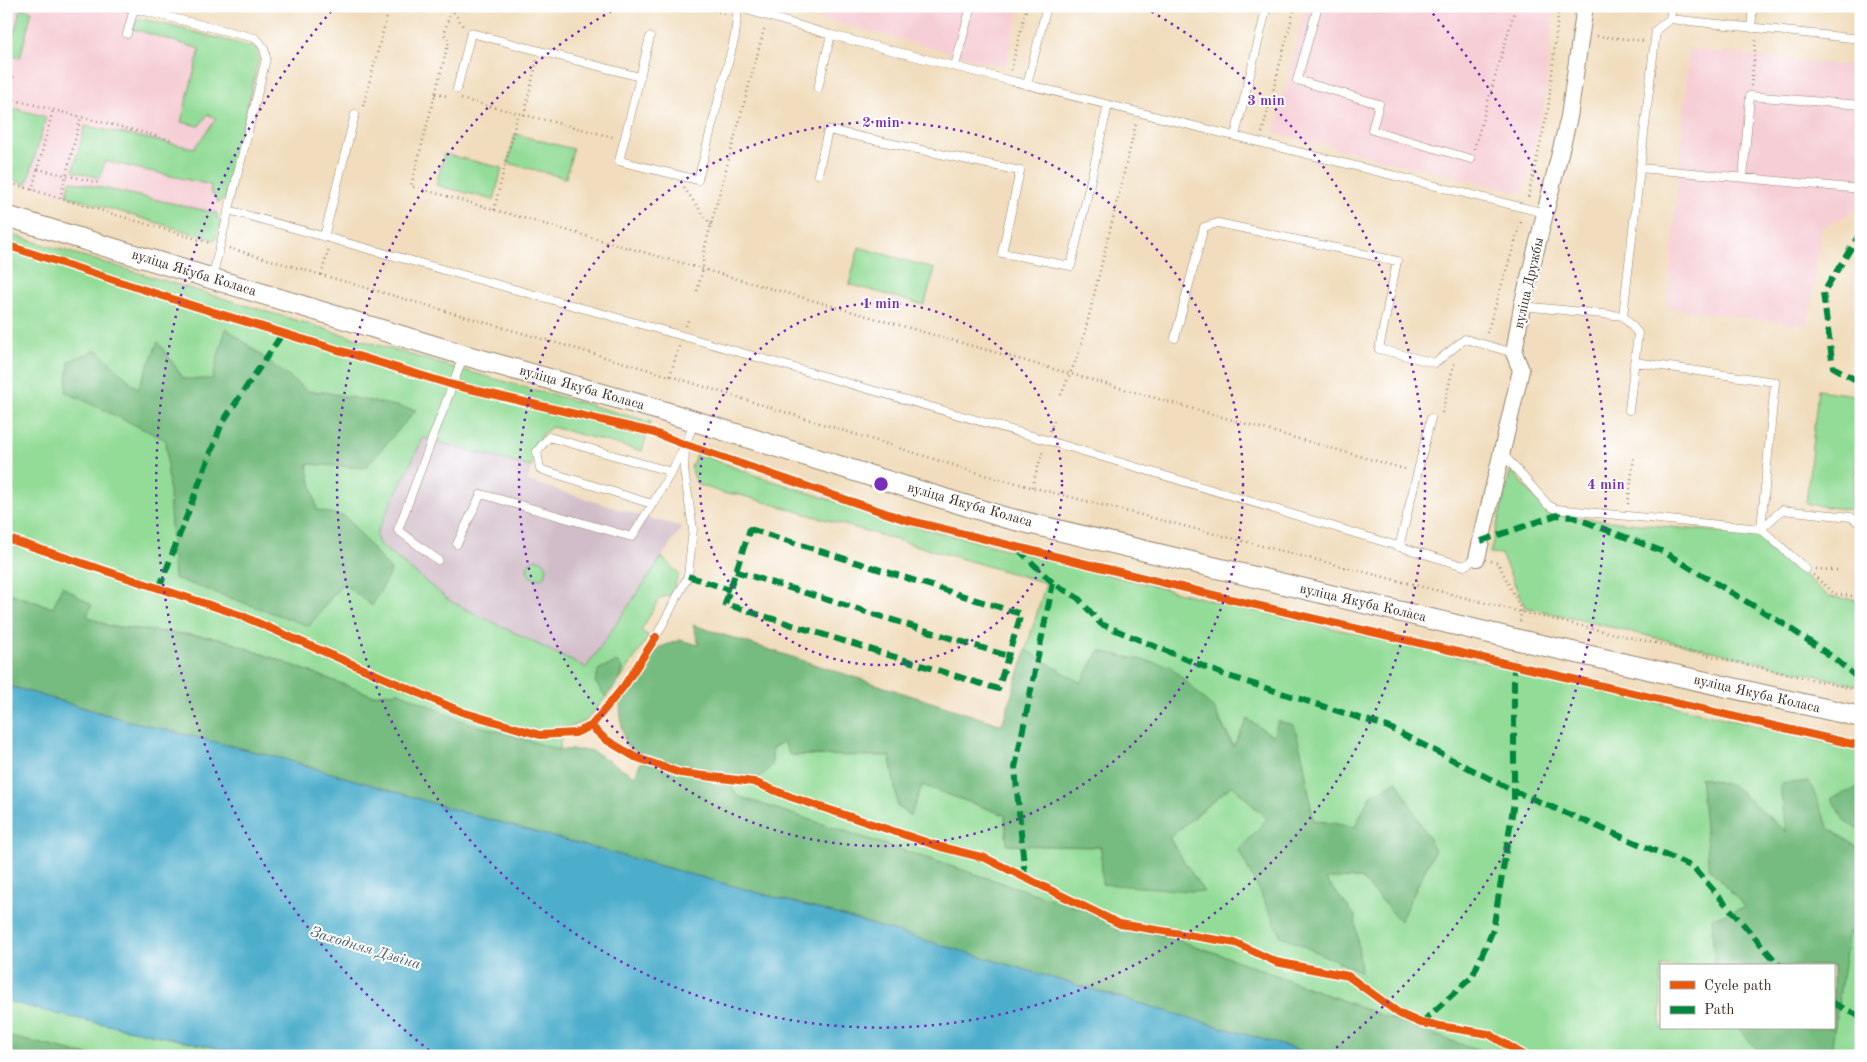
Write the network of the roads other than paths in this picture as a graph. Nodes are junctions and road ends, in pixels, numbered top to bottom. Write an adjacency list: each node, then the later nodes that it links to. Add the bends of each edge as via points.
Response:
1 (122, 6): 9 (lane)
2 (971, 6): 19 (lane)
3 (1047, 6): 21 (lane)
4 (1267, 6): 27 (lane)
5 (1318, 6): 28 (lane, via 1297,80 1379,104 1372,130)
6 (1585, 6): 34 (street, вуліца Дружбы, via 1569,117)
7 (1672, 6): 12 (lane)
8 (1754, 6): 14 (lane)
9 (134, 9): 10 (lane); 15 (lane)
10 (149, 9): 33 (lane, via 254,38 266,51)
11 (736, 9): 16 (lane); 20 (lane, via 735,36 698,180 619,160)
12 (1670, 19): 14 (lane); 29 (lane, via 1656,30)
13 (1861, 27): 18 (lane)
14 (1751, 28): 18 (lane)
15 (127, 34)
16 (831, 35): 19 (lane); 22 (lane)
17 (650, 37): 20 (lane)
18 (1860, 39)
19 (955, 66): 21 (lane)
20 (640, 77): 23 (lane, via 471,33)
21 (1027, 85): 24 (lane)
22 (818, 88)
23 (457, 89)
24 (1108, 105): 27 (lane); 30 (lane, via 1072,266 1002,253 1020,171 828,130)
25 (1861, 105): 31 (lane, via 1750,96)
26 (355, 114): 36 (lane)
27 (1235, 136): 34 (lane)
28 (1472, 158)
29 (1640, 168): 31 (lane); 39 (lane)
30 (818, 174)
31 (1743, 178): 32 (lane)
32 (1861, 189)
33 (228, 210): 36 (lane); 37 (lane)
34 (1545, 213): 38 (street, вуліца Дружбы)
35 (6, 216): 37 (street, вуліца Якуба Коласа)
36 (328, 238): 54 (lane, via 1046,440)
37 (212, 278): 42 (street, вуліца Якуба Коласа)
38 (1522, 306): 39 (lane); 41 (street, вуліца Дружбы)
39 (1623, 316): 43 (lane, via 1638,333)
40 (1176, 338): 41 (lane, via 1204,227 1218,223 1397,261 1379,349 1435,363 1465,339)
41 (1514, 353): 48 (street, вуліца Дружбы, via 1521,370)
42 (464, 355): 46 (street, вуліца Якуба Коласа); 56 (lane, via 398,530)
43 (1634, 362): 44 (lane); 52 (lane, via 1775,382)
44 (1629, 410)
45 (1431, 418): 54 (lane)
46 (694, 422): 47 (lane); 59 (street, вуліца Якуба Коласа, via 1003,517 1518,640)
47 (686, 445): 49 (lane); 58 (lane, via 684,470 693,529 688,576)
48 (1502, 453): 52 (lane, via 1548,505 1556,508); 55 (street, вуліца Дружбы)
49 (672, 472): 50 (lane); 50 (lane, via 549,437 536,451 540,469)
50 (652, 504): 53 (lane, via 632,537 481,494)
51 (1861, 524): 52 (lane, via 1852,517 1782,510)
52 (1761, 529): 57 (lane)
53 (457, 544)
54 (1399, 546): 55 (lane, via 1464,566)
55 (1477, 558)
56 (438, 560)
57 (1806, 569)
58 (656, 637)
59 (1861, 717)

